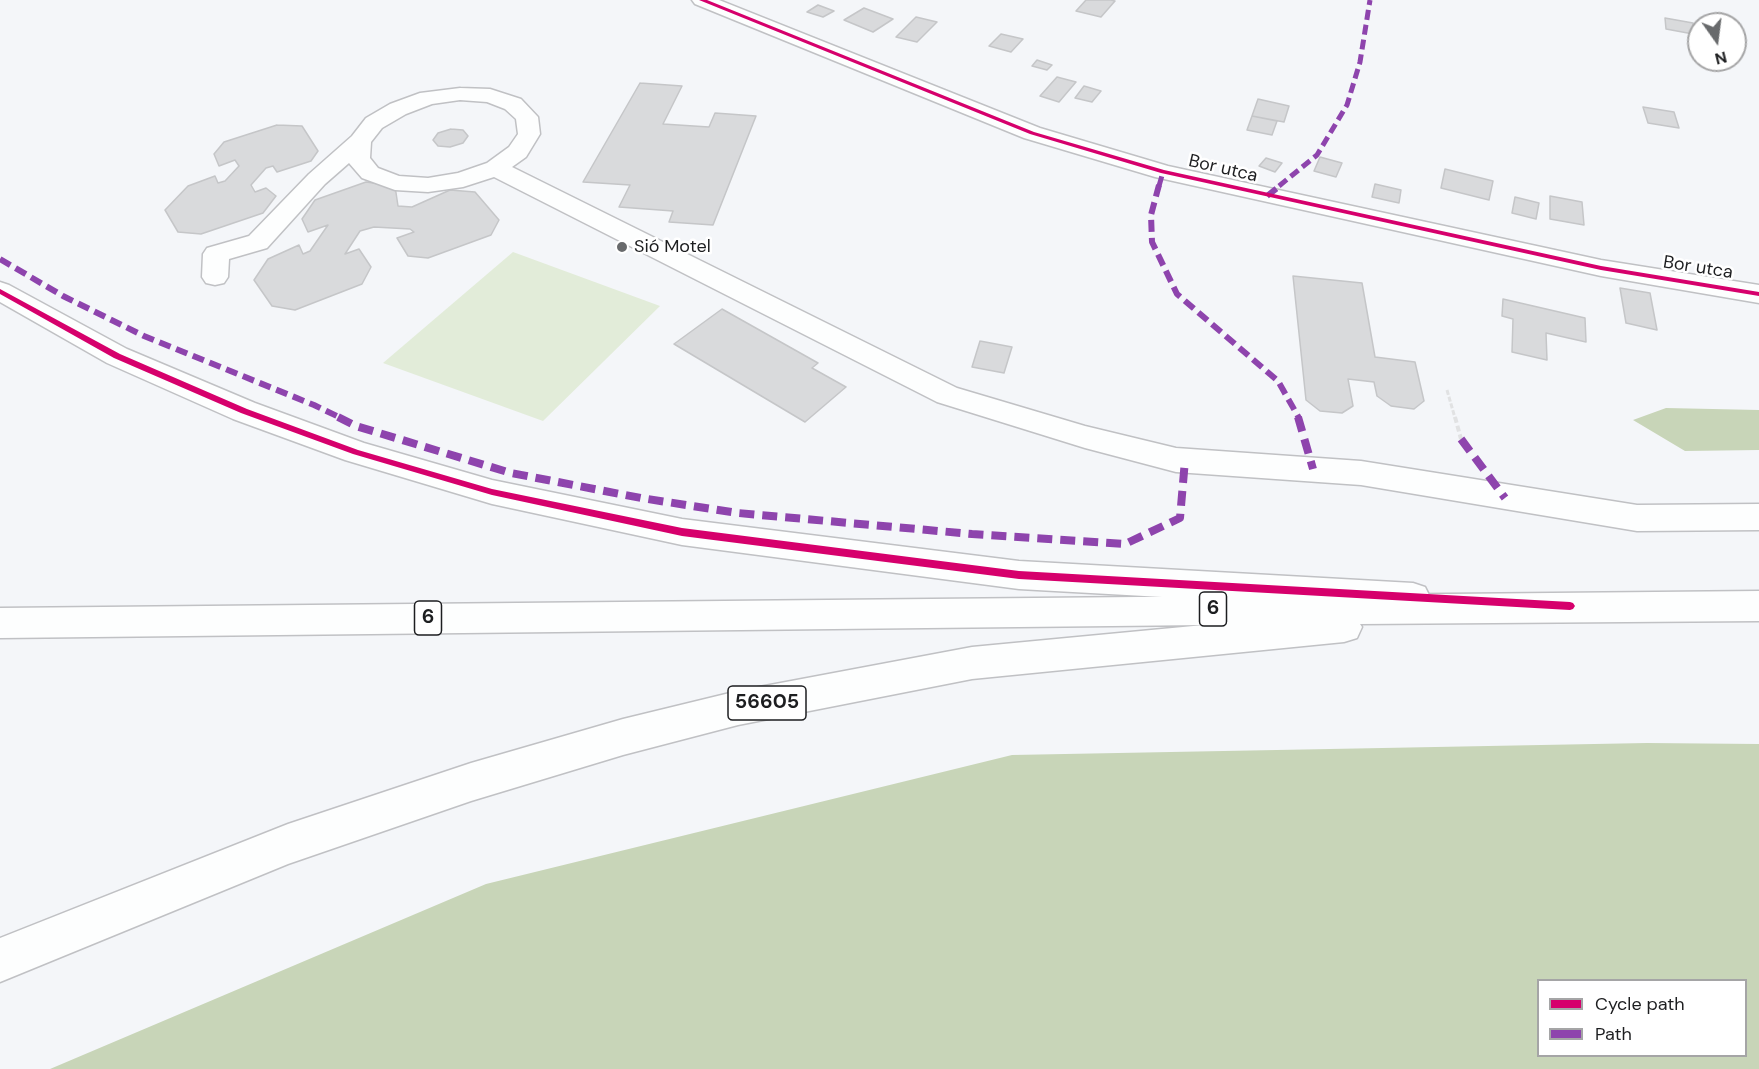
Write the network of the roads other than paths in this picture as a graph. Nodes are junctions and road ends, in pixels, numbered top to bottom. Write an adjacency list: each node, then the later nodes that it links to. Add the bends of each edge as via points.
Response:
1 (702, 0): 8 (street, Bor utca, via 1032,133 1163,172 1611,270)
2 (360, 141): 3 (street, via 374,123 398,109 460,94 489,96 513,104 527,117 529,134 518,152); 4 (street, via 358,159); 5 (street)
3 (495, 168): 4 (street, via 463,180 428,185 395,183); 9 (street, via 946,395 1085,437 1176,460 1361,473 1637,518)
4 (370, 173): 5 (street)
5 (317, 179): 6 (street, via 258,242 216,254)
6 (215, 277)
7 (0, 291): 10 (street, via 117,356 244,411 356,452 492,492 682,532 1019,575)
8 (1759, 294)
9 (1759, 517)
10 (1570, 606): 11 (street, 6); 12 (street, 6); 13 (street, 56605, via 972,663 738,708 492,776 299,841)
11 (1759, 606)
12 (0, 623)
13 (0, 960)

